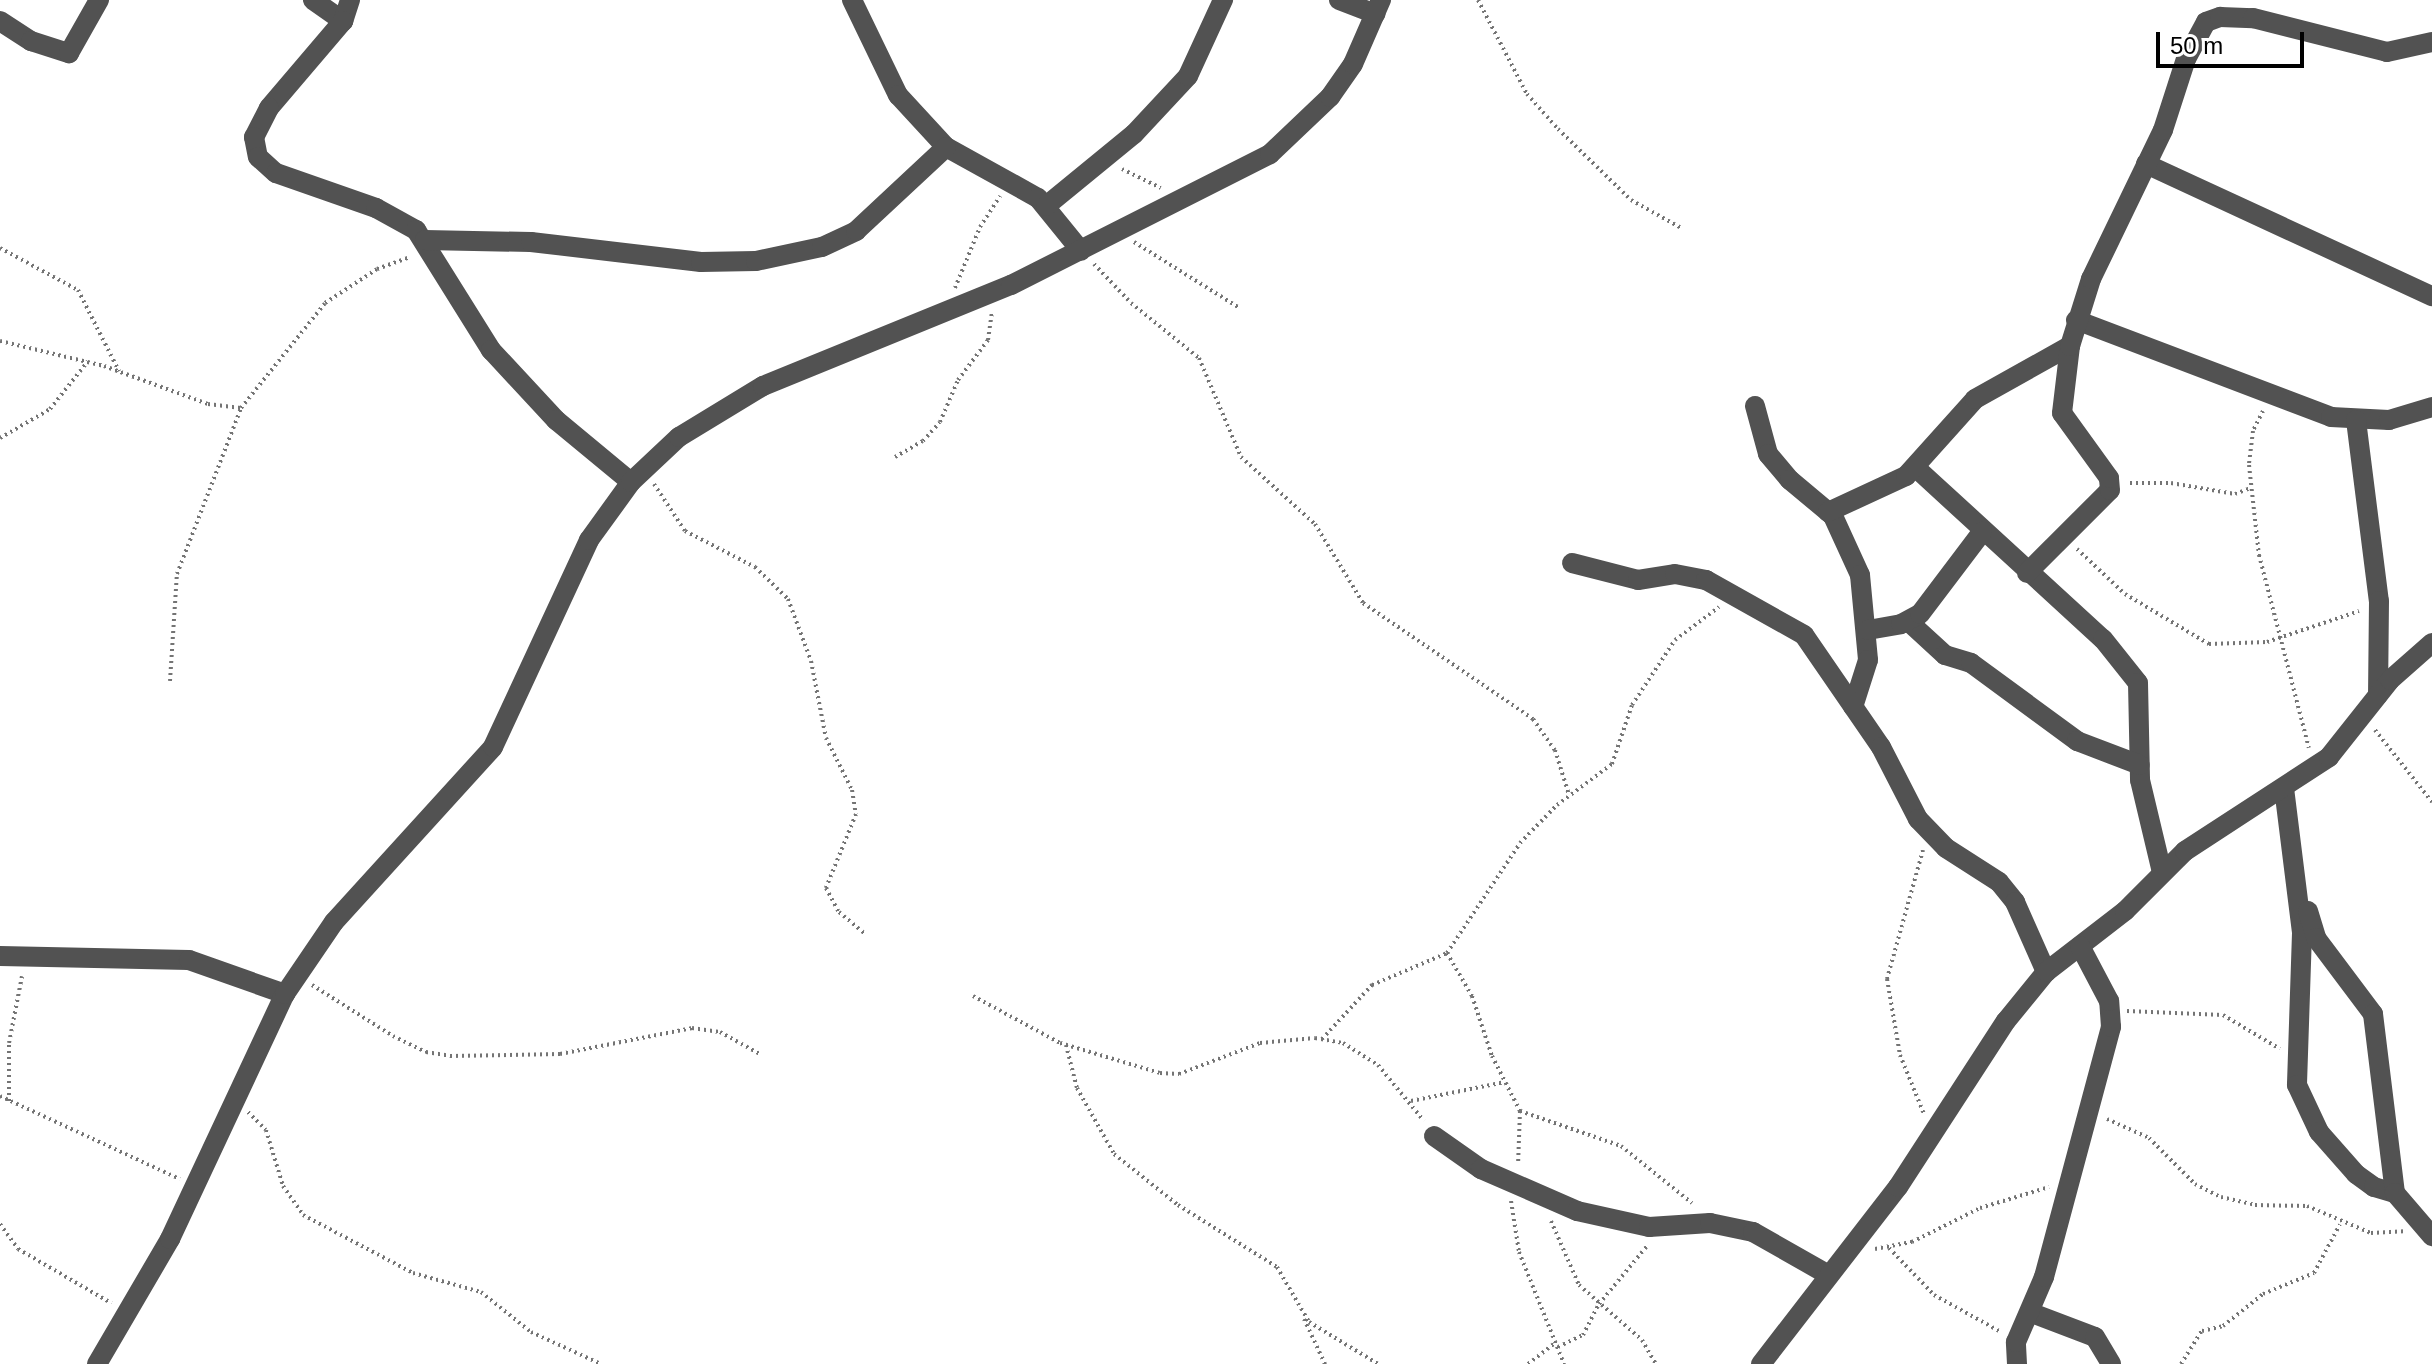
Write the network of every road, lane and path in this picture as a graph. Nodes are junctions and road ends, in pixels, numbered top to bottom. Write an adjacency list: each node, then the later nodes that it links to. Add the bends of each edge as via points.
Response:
1 (99, 0): 9 (street, via 69,53 54,52)
2 (313, 0): 10 (street)
3 (350, 0): 10 (street)
4 (852, 0): 12 (street, via 898,95)
5 (1223, 0): 13 (street, via 1188,76)
6 (1339, 0): 8 (street)
7 (1478, 0): 18 (path, via 1527,94 1558,129 1631,200)
8 (1378, 7): 16 (street, via 1353,64 1299,131 1270,154)
9 (0, 21)
10 (343, 21): 20 (street, via 269,108 254,148 276,173 396,216)
11 (2432, 42): 14 (street, via 2387,52 2253,18 2206,22 2186,59)
12 (946, 147): 15 (street); 20 (street, via 856,231 822,247 756,261 666,259 531,242)
13 (1104, 158): 16 (path, via 1165,190); 17 (street)
14 (2146, 164): 24 (street); 27 (street)
15 (1007, 185): 17 (street); 26 (path, via 980,227)
16 (1191, 195): 19 (street)
17 (1046, 206): 22 (street)
18 (1681, 228)
19 (1119, 231): 22 (street); 25 (path)
20 (427, 243): 35 (path, via 325,303); 40 (street, via 491,350 556,420)
21 (0, 248): 31 (path, via 78,290)
22 (1081, 251): 23 (street); 61 (path, via 1131,303 1199,358 1241,457 1315,524 1363,603 1533,719 1555,750)
23 (992, 293): 26 (street); 38 (path, via 992,323 981,354 958,380 940,422 923,441)
24 (2432, 296)
25 (1238, 307)
26 (946, 313): 40 (street, via 763,386 715,412)
27 (2076, 320): 29 (street); 32 (street)
28 (0, 341): 30 (path)
29 (2070, 346): 39 (street, via 1975,399); 41 (street, via 2062,413)
30 (88, 361): 31 (path); 37 (path, via 50,409)
31 (119, 371): 35 (path, via 208,404)
32 (2271, 394): 36 (street, via 2331,417); 42 (path, via 2253,431)
33 (1755, 406): 43 (street, via 1763,445 1777,468)
34 (2432, 407): 36 (street, via 2408,417)
35 (241, 408): 54 (path, via 177,574)
36 (2356, 420): 49 (street)
37 (0, 438)
38 (895, 457)
39 (1915, 467): 43 (street, via 1883,489); 44 (street)
40 (638, 475): 66 (path, via 685,531 755,567 788,599 811,661 826,738 852,790 856,814 826,888 839,912); 72 (street, via 589,540 493,747 359,893)
41 (2111, 484): 42 (path, via 2171,483 2235,494); 45 (street)
42 (2251, 488): 52 (path)
43 (1828, 512): 51 (street, via 1846,535 1860,575)
44 (1982, 532): 47 (street); 50 (street, via 1934,601)
45 (2064, 536): 47 (street); 52 (path, via 2125,594 2197,638 2227,647)
46 (1572, 563): 48 (street, via 1638,580 1694,576)
47 (2027, 573): 58 (street, via 2103,639 2138,683)
48 (1737, 594): 56 (street, via 1804,635); 61 (path, via 1675,640 1632,705 1612,764)
49 (2379, 601): 52 (path); 55 (street)
50 (1909, 622): 51 (street); 58 (street, via 1945,655 1971,663 2077,741)
51 (1868, 630): 56 (street, via 1868,660)
52 (2279, 638): 59 (path)
53 (2432, 643): 55 (street)
54 (170, 681)
55 (2378, 695): 57 (street)
56 (1853, 707): 63 (street)
57 (2364, 715): 59 (street); 62 (path)
58 (2140, 765): 64 (street, via 2150,836)
59 (2316, 766): 60 (street)
60 (2284, 788): 64 (street, via 2210,834); 65 (street)
61 (1569, 795): 68 (path, via 1520,843)
62 (2432, 802)
63 (1928, 832): 71 (street, via 2007,891); 87 (path, via 1887,979 1900,1055)
64 (2162, 872): 67 (street, via 2125,911)
65 (2295, 873): 79 (street, via 2303,986); 92 (street, via 2316,938 2373,1014)
66 (866, 935)
67 (2080, 946): 71 (street); 75 (street)
68 (1447, 953): 76 (path, via 1372,985); 80 (path, via 1472,996)
69 (0, 956): 70 (street)
70 (30, 960): 73 (street, via 179,959); 82 (path, via 17,986 9,1043)
71 (2046, 972): 87 (street)
72 (297, 975): 73 (street); 78 (path, via 426,1052 481,1058 560,1054 692,1028 720,1032)
73 (285, 994): 83 (street)
74 (973, 996): 77 (path)
75 (2112, 1012): 79 (path, via 2223,1015 2242,1022); 86 (street)
76 (1322, 1039): 77 (path, via 1260,1043 1179,1074); 84 (path, via 1366,1055)
77 (1066, 1045): 105 (path, via 1077,1088 1114,1154 1178,1205 1277,1267)
78 (760, 1054)
79 (2299, 1063): 92 (street, via 2297,1085 2319,1132 2364,1182)
80 (1505, 1082): 84 (path); 85 (path)
81 (0, 1096): 82 (path)
82 (9, 1101): 89 (path)
83 (233, 1101): 89 (street); 109 (path, via 266,1130 283,1186 303,1215 413,1273 481,1292 531,1332)
84 (1411, 1101): 88 (path)
85 (1520, 1111): 90 (path, via 1522,1148); 94 (path, via 1621,1146)
86 (2086, 1111): 91 (street); 96 (path, via 2149,1138 2195,1184 2221,1197 2255,1205 2307,1206)
87 (1932, 1131): 99 (street)
88 (1434, 1136): 90 (street)
89 (193, 1185): 103 (street, via 170,1239)
90 (1512, 1185): 93 (street); 107 (path, via 1513,1231)
91 (2068, 1186): 100 (path, via 2036,1189 1980,1208 1936,1232); 104 (street)
92 (2395, 1193): 98 (street)
93 (1540, 1196): 97 (street, via 1604,1219); 102 (path, via 1569,1267)
94 (1710, 1223): 97 (street); 101 (street, via 1753,1232)
95 (0, 1224): 103 (path, via 18,1249)
96 (2340, 1224): 98 (path, via 2393,1234); 118 (path, via 2314,1273 2263,1294 2223,1326 2202,1331)
97 (1660, 1227): 102 (path)
98 (2426, 1230)
99 (1852, 1247): 100 (path); 101 (street)
100 (1889, 1248): 106 (path, via 1934,1295 1975,1321)
101 (1827, 1274): 115 (street)
102 (1599, 1304): 107 (path, via 1583,1335); 114 (path, via 1642,1340)
103 (127, 1312): 108 (street)
104 (2032, 1313): 106 (street); 117 (street, via 2095,1337)
105 (1302, 1314): 110 (path); 111 (path)
106 (2018, 1338): 116 (street)
107 (1557, 1345): 112 (path); 113 (path)
108 (97, 1364)
109 (601, 1364)
110 (1325, 1364)
111 (1378, 1364)
112 (1528, 1364)
113 (1564, 1364)
114 (1656, 1364)
115 (1761, 1364)
116 (2017, 1364)
117 (2111, 1364)
118 (2181, 1364)

